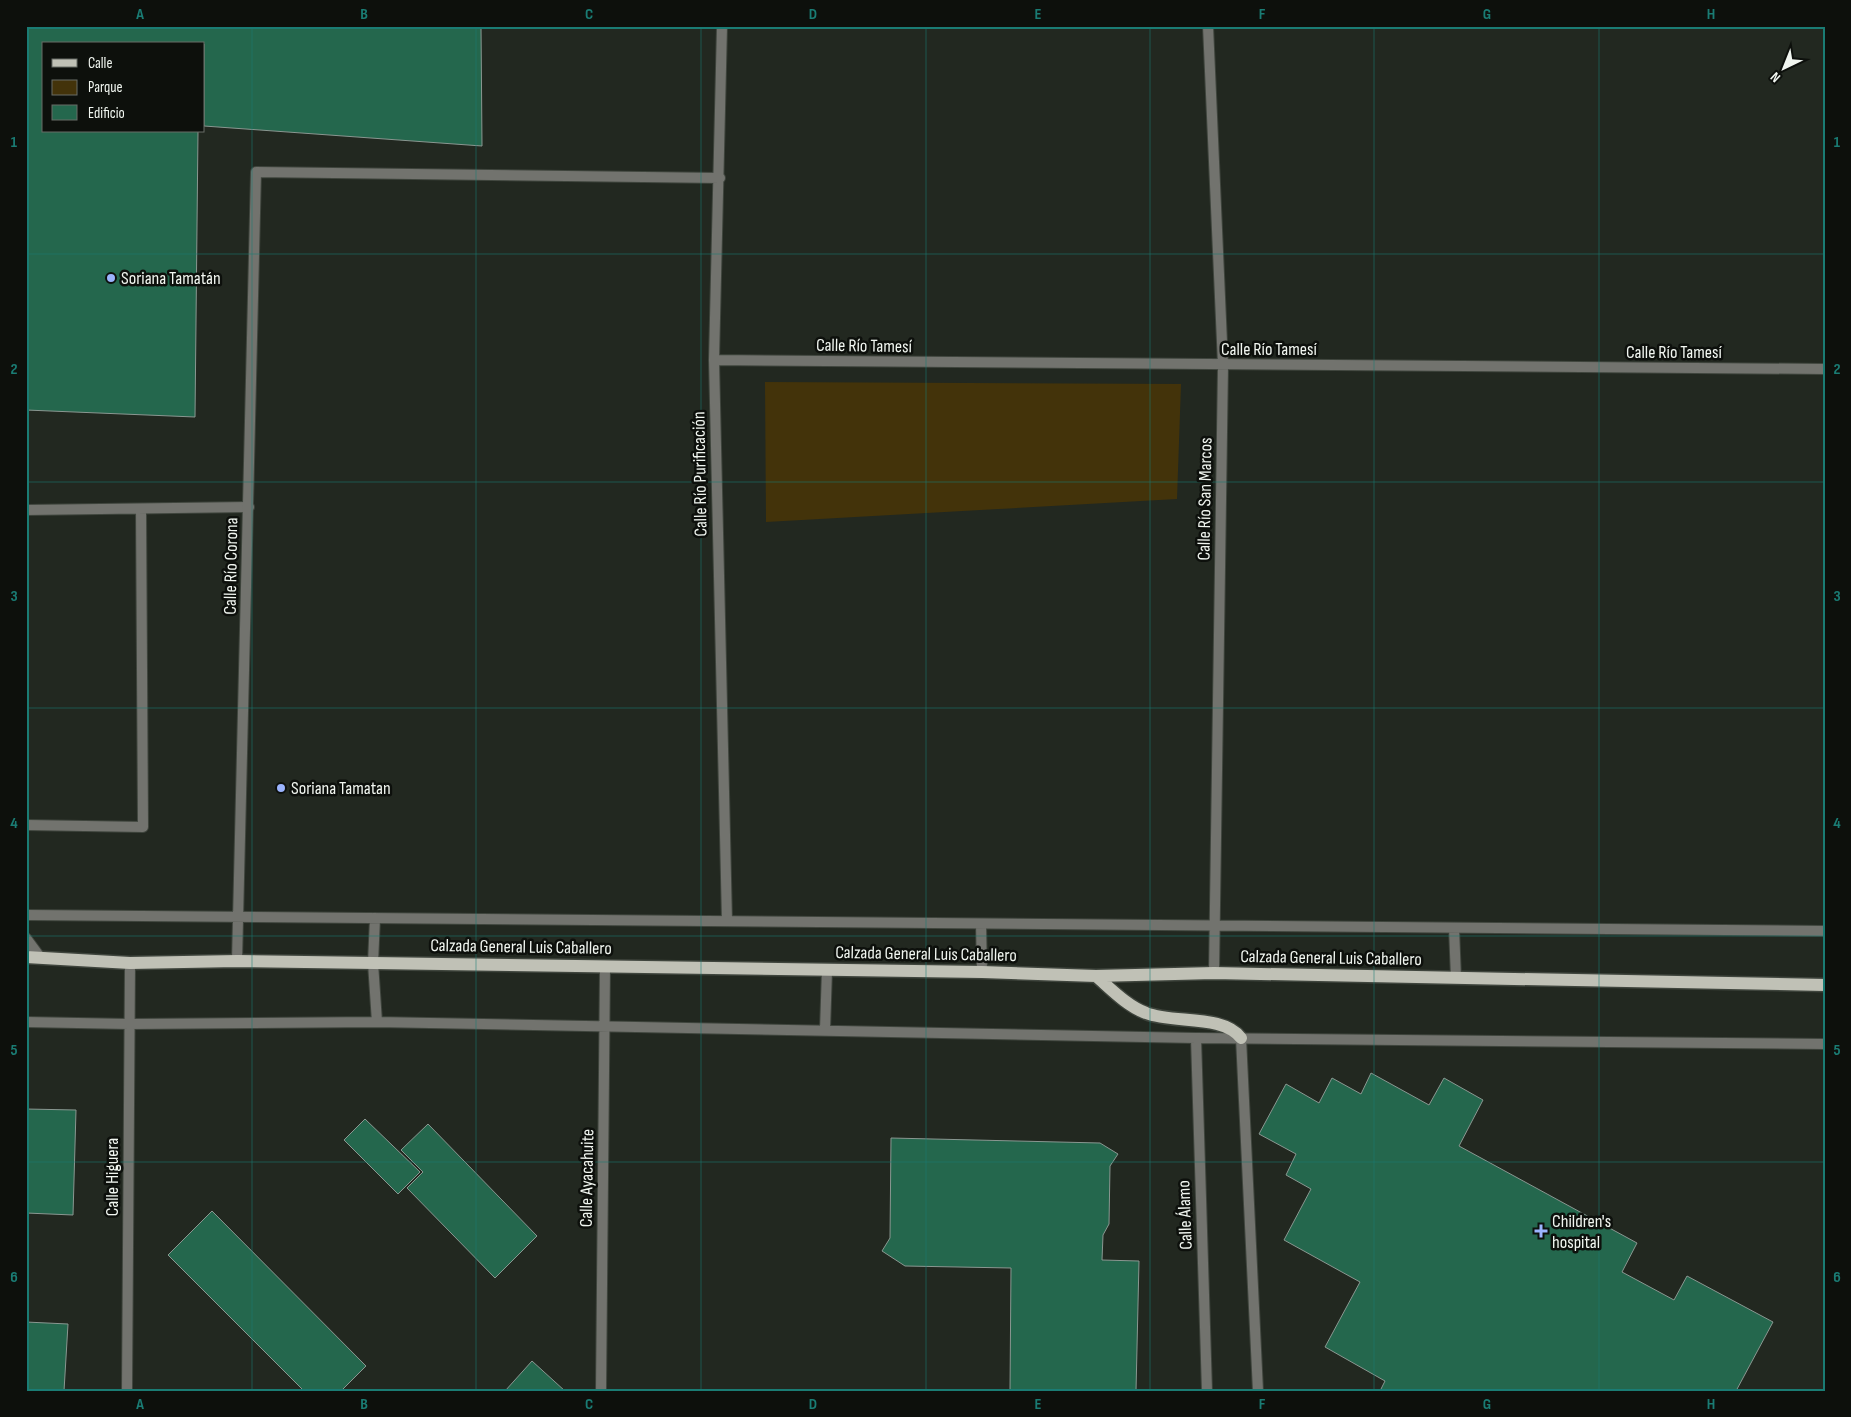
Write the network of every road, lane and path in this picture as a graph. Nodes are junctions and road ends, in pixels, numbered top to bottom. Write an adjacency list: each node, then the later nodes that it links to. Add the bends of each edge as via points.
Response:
1 (722, 26): 3 (street, Calle Río Purificación)
2 (1208, 26): 5 (street, Calle Río San Marcos)
3 (720, 178): 4 (street, Calle Río Purificación); 7 (street, Calle Río Corona, via 256,172)
4 (714, 360): 5 (street, Calle Río Tamesí); 14 (street, Calle Río Purificación)
5 (1223, 365): 6 (street, Calle Río Tamesí); 16 (street, Calle Río San Marcos)
6 (1825, 370)
7 (248, 507): 8 (street); 12 (street, Calle Río Corona)
8 (141, 509): 9 (street); 10 (street, via 143,827)
9 (26, 510)
10 (26, 825)
11 (26, 915): 12 (street)
12 (239, 917): 13 (street); 22 (street, Calle Río Corona)
13 (375, 918): 14 (street); 23 (street)
14 (727, 921): 15 (street)
15 (982, 924): 16 (street); 27 (street)
16 (1214, 926): 17 (street); 28 (street, Calle Río San Marcos)
17 (1454, 928): 18 (street); 30 (street)
18 (1825, 931)
19 (26, 938): 21 (street)
20 (26, 957): 21 (main road, Calzada General Luis Caballero)
21 (40, 957): 24 (main road, Calzada General Luis Caballero)
22 (237, 961): 23 (main road, Calzada General Luis Caballero); 24 (main road, Calzada General Luis Caballero)
23 (373, 962): 25 (main road, Calzada General Luis Caballero); 33 (street)
24 (130, 963): 34 (street, Calle Higuera)
25 (605, 966): 26 (main road, Calzada General Luis Caballero); 35 (street, Calle Ayacahuite)
26 (827, 970): 27 (main road, Calzada General Luis Caballero); 36 (street)
27 (982, 972): 29 (main road, Calzada General Luis Caballero)
28 (1214, 973): 29 (main road, Calzada General Luis Caballero); 30 (main road, Calzada General Luis Caballero)
29 (1096, 976): 38 (main road, via 1125,1002 1146,1014 1223,1025 1236,1030)
30 (1456, 978): 31 (main road, Calzada General Luis Caballero)
31 (1825, 985)
32 (26, 1022): 34 (street)
33 (377, 1022): 34 (street); 35 (street)
34 (130, 1024): 40 (street, Calle Higuera)
35 (604, 1027): 36 (street); 41 (street, Calle Ayacahuite)
36 (825, 1030): 37 (street)
37 (1196, 1038): 38 (street); 42 (street, Calle Álamo)
38 (1241, 1038): 39 (street); 43 (street)
39 (1825, 1044)
40 (127, 1391)
41 (601, 1391)
42 (1207, 1391)
43 (1258, 1391)

